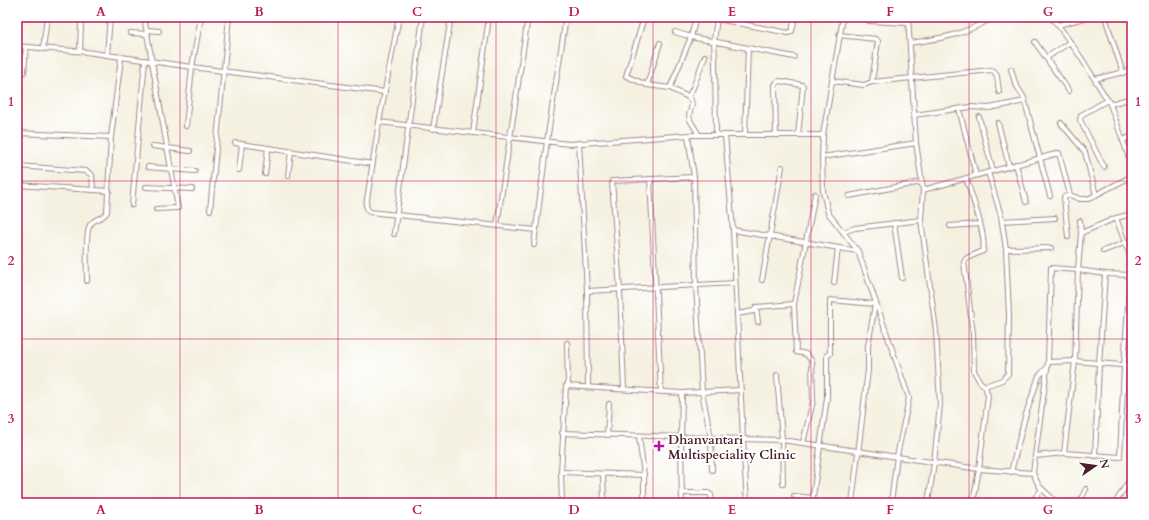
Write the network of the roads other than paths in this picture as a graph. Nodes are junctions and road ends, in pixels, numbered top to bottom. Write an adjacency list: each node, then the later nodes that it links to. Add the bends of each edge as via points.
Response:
1 (47, 17): 41 (street)
2 (110, 17): 43 (street)
3 (144, 17): 28 (street)
4 (201, 17): 50 (street)
5 (229, 17): 52 (street)
6 (399, 17): 63 (street)
7 (423, 17): 76 (street)
8 (451, 17): 77 (street)
9 (489, 17): 79 (street)
10 (528, 17): 90 (street)
11 (566, 17): 92 (street)
12 (696, 17): 32 (street)
13 (708, 17): 21 (street)
14 (793, 17): 21 (street, via 792,31 788,33)
15 (842, 17): 31 (street)
16 (908, 17): 25 (street)
17 (994, 17): 37 (street, via 958,35)
18 (1050, 17): 26 (street)
19 (1088, 17): 26 (street)
20 (1105, 17): 55 (street)
21 (717, 18): 33 (street)
22 (643, 21): 60 (street, via 626,76)
23 (869, 21): 25 (street)
24 (81, 22): 42 (street)
25 (908, 23): 37 (street)
26 (1058, 25): 35 (street)
27 (159, 31): 28 (street)
28 (147, 32): 30 (street); 49 (street)
29 (675, 32): 32 (street)
30 (130, 33)
31 (839, 35): 58 (street); 59 (street, via 878,41)
32 (691, 37): 33 (street); 61 (street)
33 (714, 41): 40 (street); 81 (street)
34 (1035, 42): 47 (street)
35 (1070, 42): 47 (street); 57 (street)
36 (660, 43): 60 (street)
37 (910, 43): 56 (street)
38 (17, 46): 39 (street)
39 (26, 47): 41 (street); 54 (street)
40 (748, 48): 45 (street); 83 (street)
41 (43, 49): 42 (street)
42 (80, 51): 43 (street)
43 (107, 55): 46 (street)
44 (705, 56): 65 (street)
45 (794, 57)
46 (121, 58): 48 (street); 89 (street)
47 (1046, 58): 62 (street)
48 (145, 60): 49 (street); 139 (street)
49 (153, 62): 50 (street); 98 (street)
50 (192, 67): 52 (street); 75 (street)
51 (1011, 69): 67 (street)
52 (223, 70): 63 (street); 141 (street)
53 (1132, 70): 55 (street)
54 (24, 72)
55 (1123, 73): 57 (street)
56 (912, 78): 59 (street); 64 (street, via 991,70 997,76); 70 (street)
57 (1094, 79): 68 (street)
58 (832, 81): 59 (street, via 864,85); 86 (street)
59 (872, 82)
60 (647, 85): 61 (street)
61 (670, 88): 65 (street)
62 (1069, 91)
63 (385, 92): 72 (street)
64 (999, 92)
65 (688, 97): 80 (street, via 692,105 690,120)
66 (1132, 98): 68 (street)
67 (1024, 101): 69 (street, via 989,108); 104 (street)
68 (1109, 102): 91 (street); 112 (street, via 1081,115 1080,120)
69 (958, 109): 70 (street); 119 (street)
70 (914, 115): 95 (street)
71 (979, 117): 116 (street)
72 (379, 122): 76 (street); 105 (street)
73 (998, 122): 108 (street)
74 (1061, 123): 135 (street, via 1085,152)
75 (186, 126)
76 (409, 126): 77 (street); 142 (street)
77 (433, 129): 79 (street)
78 (18, 133): 89 (street); 102 (street)
79 (473, 133): 90 (street)
80 (699, 135): 81 (street); 87 (street)
81 (716, 135): 82 (street)
82 (725, 135): 83 (street); 154 (street)
83 (745, 135): 84 (street)
84 (776, 135): 85 (street); 85 (street, via 775,85 778,81 803,86)
85 (798, 135): 86 (street)
86 (823, 135): 103 (street)
87 (688, 136): 94 (street); 122 (street)
88 (1132, 136): 91 (street)
89 (111, 137): 132 (street)
90 (510, 137): 92 (street); 151 (street)
91 (1123, 140): 109 (street)
92 (548, 141): 94 (street); 153 (street)
93 (235, 143): 96 (street)
94 (579, 143): 180 (street)
95 (916, 143): 103 (street); 125 (street)
96 (242, 144): 99 (street); 115 (street)
97 (153, 146): 98 (street)
98 (168, 148): 100 (street); 113 (street)
99 (268, 148): 101 (street); 118 (street)
100 (190, 151)
101 (291, 151): 105 (street); 120 (street)
102 (18, 153)
103 (822, 157): 155 (street, via 823,191 828,213)
104 (1040, 158): 106 (street); 134 (street, via 1060,153); 137 (street)
105 (373, 164): 142 (street, via 366,206 370,212)
106 (1016, 164): 108 (street); 138 (street)
107 (17, 166): 130 (street, via 86,171 92,175)
108 (1009, 166): 116 (street)
109 (1132, 166)
110 (148, 167): 113 (street)
111 (782, 167): 158 (street)
112 (1104, 167)
113 (171, 168): 114 (street); 128 (street)
114 (195, 170)
115 (239, 170)
116 (993, 171): 117 (street)
117 (988, 172): 119 (street); 147 (street)
118 (265, 174)
119 (976, 175): 123 (street)
120 (288, 176)
121 (1132, 176): 135 (street)
122 (694, 177): 124 (street); 177 (street)
123 (966, 178): 131 (street); 150 (street)
124 (650, 179): 178 (street); 179 (street, via 612,181)
125 (922, 182): 131 (street); 136 (street)
126 (17, 186): 130 (street)
127 (146, 187): 128 (street)
128 (174, 188): 129 (street); 140 (street, via 178,208)
129 (192, 189)
130 (93, 190): 132 (street)
131 (923, 190): 146 (street)
132 (109, 191): 174 (street, via 107,212 103,217 94,220 88,228)
133 (815, 194): 161 (street)
134 (1070, 195): 135 (street, via 1084,200); 159 (street, via 1064,197)
135 (1096, 195)
136 (849, 196)
137 (1050, 196)
138 (1026, 202)
139 (132, 205)
140 (156, 209)
141 (210, 210)
142 (397, 215): 151 (street); 157 (street)
143 (1128, 215): 145 (street)
144 (1055, 218): 147 (street)
145 (1116, 218): 156 (street); 162 (street)
146 (921, 220): 149 (street); 217 (street, via 936,330 940,404)
147 (1002, 221): 166 (street)
148 (1080, 221): 156 (street)
149 (894, 223): 155 (street); 172 (street)
150 (980, 224): 152 (street); 195 (street, via 983,251 964,262 973,334 974,371)
151 (497, 225): 153 (street)
152 (950, 226)
153 (536, 230): 163 (street)
154 (733, 230): 158 (street); 175 (street)
155 (843, 232): 168 (street)
156 (1080, 233): 169 (street)
157 (394, 234)
158 (770, 236): 161 (street); 173 (street)
159 (1068, 237)
160 (1132, 240): 162 (street)
161 (805, 243): 164 (street); 182 (street)
162 (1125, 243): 167 (street); 171 (street, via 1130,256)
163 (534, 245)
164 (838, 248): 168 (street); 176 (street)
165 (1051, 248): 166 (street)
166 (1006, 249): 195 (street, via 1008,374 1002,380)
167 (1104, 250)
168 (858, 251): 181 (street)
169 (1078, 270): 170 (street); 187 (street); 188 (street, via 1051,268)
170 (1105, 274): 171 (street); 189 (street)
171 (1131, 275): 190 (street)
172 (902, 278)
173 (762, 280)
174 (87, 281)
175 (735, 283): 177 (street); 184 (street)
176 (834, 283)
177 (696, 285): 178 (street); 200 (street)
178 (656, 287): 179 (street); 199 (street)
179 (620, 290): 180 (street); 197 (street)
180 (587, 291): 196 (street)
181 (875, 303): 211 (street, via 830,300 827,398); 212 (street); 214 (street, via 909,398)
182 (794, 304): 183 (street); 210 (street, via 796,352 806,354 812,361 813,402)
183 (756, 306): 184 (street, via 754,311); 185 (street)
184 (737, 314): 198 (street)
185 (758, 322)
186 (567, 343): 194 (street)
187 (1075, 361): 188 (street); 189 (street); 213 (street)
188 (1048, 362): 192 (street)
189 (1099, 364): 190 (street); 216 (street)
190 (1124, 366): 191 (street); 216 (street, via 1120,457)
191 (1132, 366)
192 (1047, 367): 215 (street); 221 (street, via 1039,376)
193 (777, 375): 209 (street)
194 (568, 386): 196 (street); 203 (street)
195 (985, 386): 218 (street, via 988,396)
196 (588, 387): 197 (street)
197 (624, 389): 199 (street)
198 (741, 390): 200 (street); 208 (street)
199 (661, 391): 201 (street)
200 (702, 392): 201 (street); 207 (street)
201 (682, 393): 206 (street)
202 (609, 404): 204 (street)
203 (562, 433): 204 (street); 220 (street)
204 (607, 435): 205 (street)
205 (639, 436): 206 (street); 224 (street)
206 (681, 438): 207 (street); 229 (street)
207 (711, 438): 208 (street); 219 (street)
208 (743, 439): 209 (street); 238 (street)
209 (782, 440): 210 (street); 226 (street)
210 (804, 442): 211 (street)
211 (820, 446): 212 (street); 232 (street)
212 (857, 451): 214 (street); 239 (street)
213 (1064, 453): 215 (street); 216 (street)
214 (897, 456): 217 (street); 240 (street)
215 (1035, 456): 222 (street)
216 (1095, 456)
217 (934, 462): 218 (street); 241 (street)
218 (979, 469): 221 (street); 242 (street)
219 (712, 470)
220 (561, 472): 223 (street); 233 (street)
221 (1011, 472): 222 (street)
222 (1033, 473): 227 (street)
223 (604, 474): 224 (street); 234 (street)
224 (644, 475): 235 (street)
225 (1132, 476): 247 (street)
226 (783, 484)
227 (1042, 489): 231 (street); 243 (street)
228 (1086, 489): 246 (street)
229 (682, 493): 236 (street); 237 (street, via 708,493 711,495)
230 (794, 496): 232 (street)
231 (1051, 498): 244 (street); 245 (street)
232 (813, 500)
233 (562, 503)
234 (604, 503)
235 (644, 503)
236 (682, 503)
237 (712, 503)
238 (746, 503)
239 (852, 503)
240 (891, 503)
241 (928, 503)
242 (973, 503)
243 (1031, 503)
244 (1047, 503)
245 (1057, 503)
246 (1079, 503)
247 (1115, 503)

